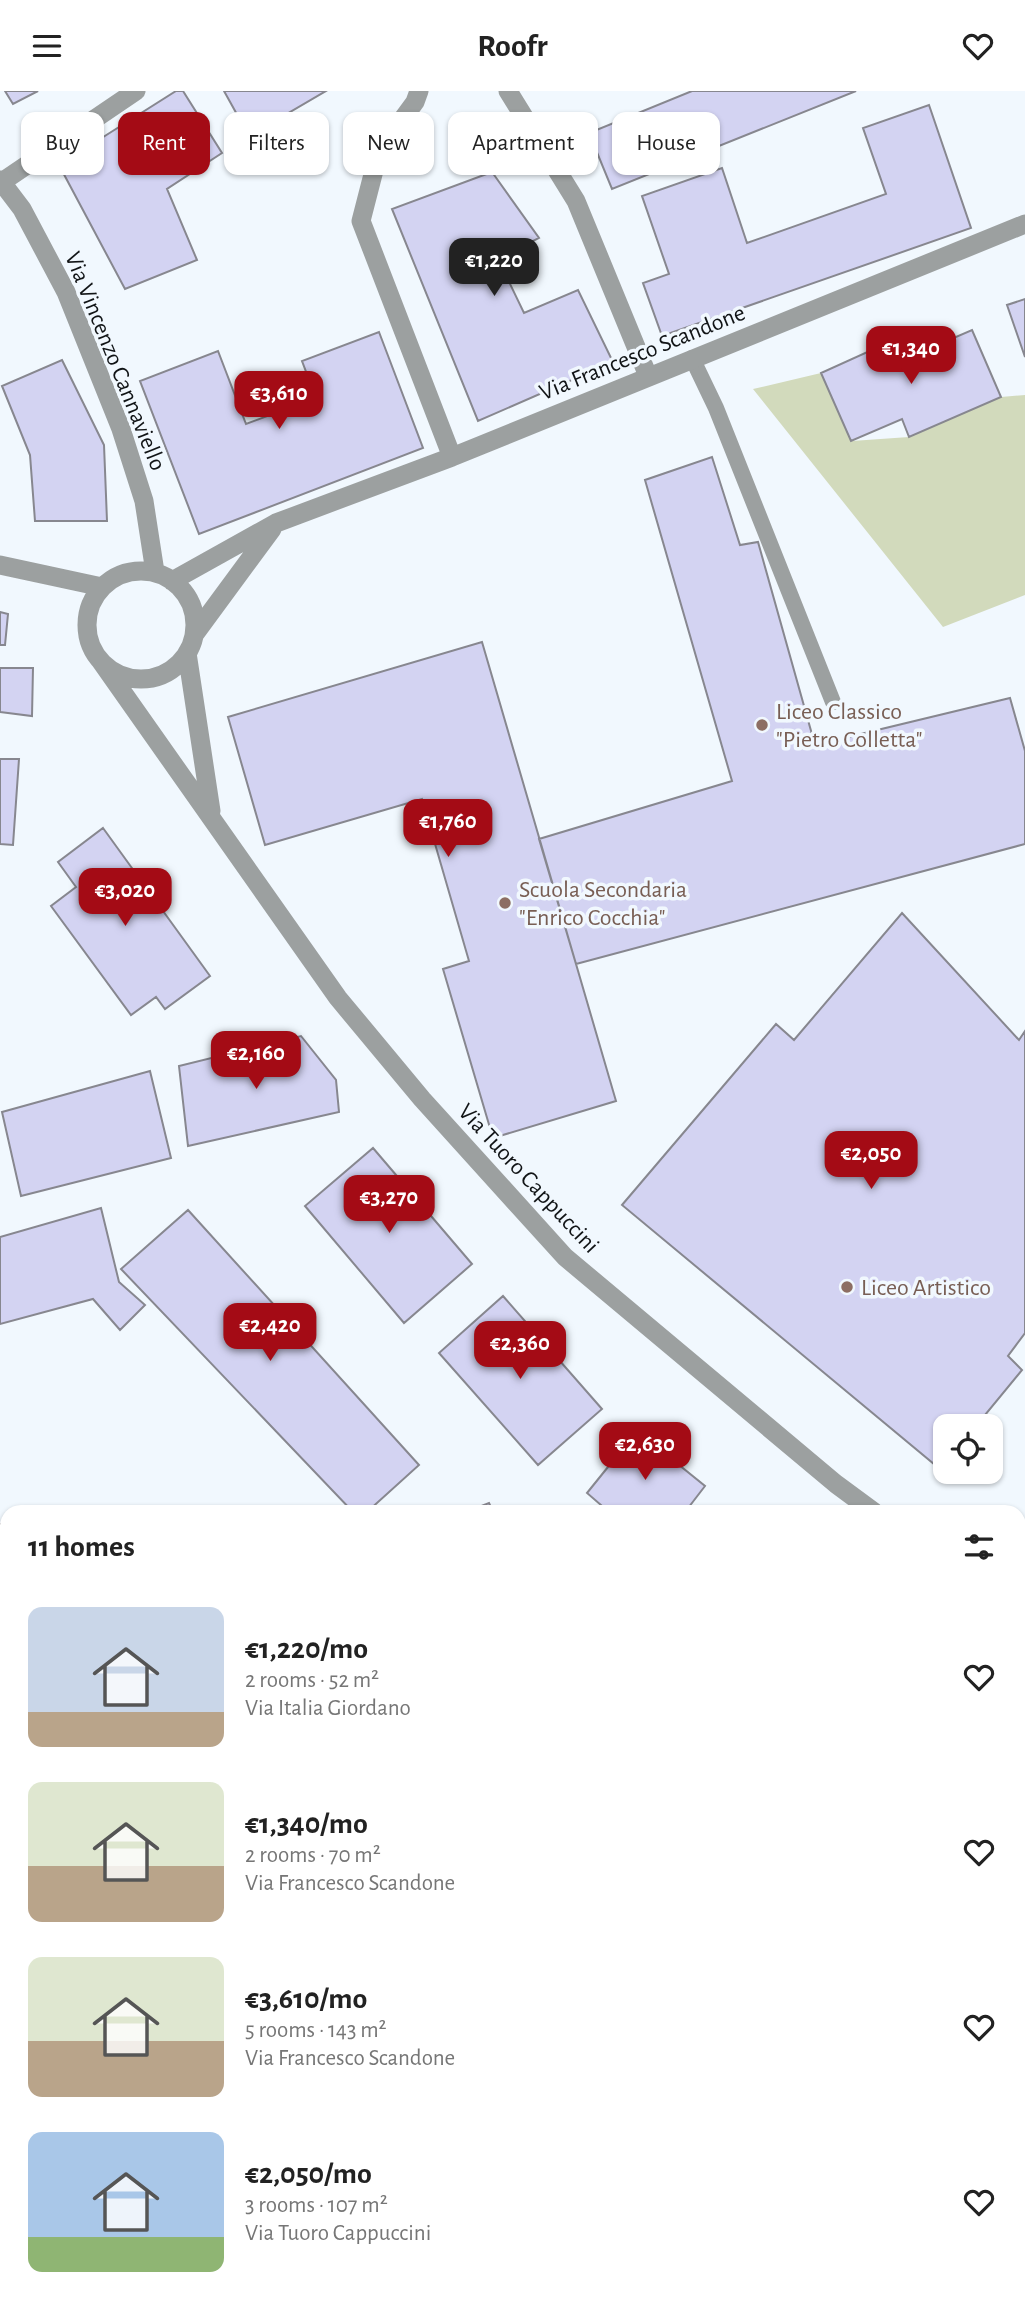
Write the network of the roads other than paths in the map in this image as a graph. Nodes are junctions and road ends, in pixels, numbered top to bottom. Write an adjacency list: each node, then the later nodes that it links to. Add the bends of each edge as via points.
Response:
1 (136, 91): 4 (street)
2 (419, 91): 8 (street, via 379,151 361,221)
3 (508, 91): 7 (street, via 576,201)
4 (1, 181): 11 (street, Via Vincenzo Cannaviello, via 22,209 66,292 121,429)
5 (1025, 224): 6 (street, Via Francesco Scandone)
6 (692, 358): 7 (street, Via Francesco Scandone); 15 (lane)
7 (648, 376): 8 (street, Via Francesco Scandone)
8 (452, 457): 9 (street, Via Francesco Scandone)
9 (276, 523): 11 (street, Via Francesco Scandone); 13 (street)
10 (0, 565): 12 (street)
11 (164, 577): 12 (street, via 126,573); 13 (street, via 191,605)
12 (102, 587): 14 (street, via 92,600 87,631)
13 (190, 644): 14 (street, via 176,666 145,679 128,678); 16 (street, Via Tuoro Cappuccini)
14 (100, 660): 16 (street, Via Tuoro Cappuccini)
15 (833, 702)
16 (212, 815): 17 (street, Via Tuoro Cappuccini, via 338,998 565,1257)
17 (864, 1505)

